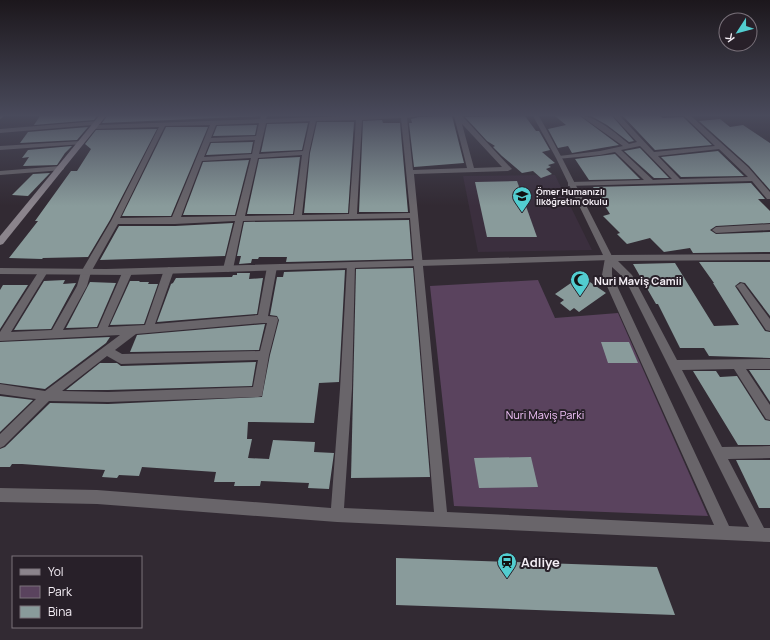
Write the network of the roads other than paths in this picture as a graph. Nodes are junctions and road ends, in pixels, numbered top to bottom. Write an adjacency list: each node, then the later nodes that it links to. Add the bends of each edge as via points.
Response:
1 (35, 146): 15 (street)
2 (79, 146): 22 (main road)
3 (153, 146): 35 (street)
4 (205, 146): 20 (street)
5 (257, 146): 19 (street)
6 (308, 146): 17 (street)
7 (357, 146): 32 (street)
8 (407, 146): 24 (street)
9 (465, 146): 23 (street)
10 (486, 146): 23 (street, via 508,169)
11 (552, 146): 21 (street)
12 (627, 146): 16 (street)
13 (645, 146): 18 (street)
14 (721, 147): 18 (street); 26 (street)
15 (0, 148)
16 (616, 149): 21 (street); 28 (street)
17 (306, 153): 19 (street); 33 (street)
18 (652, 154): 27 (street)
19 (254, 156): 20 (street); 34 (street)
20 (200, 158): 36 (street)
21 (559, 158): 29 (street)
22 (60, 168): 25 (street); 39 (main road)
23 (472, 170): 24 (street)
24 (410, 172): 31 (street)
25 (0, 173)
26 (754, 179): 27 (street); 30 (street)
27 (677, 180): 28 (street)
28 (650, 181): 29 (street)
29 (571, 184): 41 (street)
30 (770, 197)
31 (414, 215): 32 (street); 42 (street)
32 (353, 217): 33 (street)
33 (298, 218): 34 (street)
34 (240, 219): 36 (street); 45 (street)
35 (115, 221): 36 (street); 48 (street)
36 (175, 221)
37 (770, 227): 38 (street)
38 (716, 230)
39 (0, 242)
40 (770, 257): 41 (street)
41 (609, 258): 42 (street); 63 (street, via 629,277); 73 (street, via 607,275)
42 (419, 264): 43 (street); 72 (street)
43 (351, 265): 44 (street); 71 (street)
44 (272, 267): 45 (street); 52 (street)
45 (228, 269): 46 (street)
46 (169, 270): 50 (street); 54 (street)
47 (0, 271): 49 (street)
48 (86, 272): 49 (street); 50 (street); 57 (street, via 82,286)
49 (42, 273): 58 (street)
50 (127, 273): 56 (street)
51 (741, 286): 53 (street)
52 (262, 319): 54 (street); 60 (street, via 273,320)
53 (770, 327)
54 (149, 328): 55 (street)
55 (134, 330): 56 (street); 59 (street)
56 (100, 332): 57 (street)
57 (56, 333): 58 (street)
58 (1, 336)
59 (107, 351): 60 (street, via 120,360); 65 (street)
60 (264, 355): 65 (street, via 258,392)
61 (737, 364): 62 (street); 63 (street); 66 (street)
62 (770, 364)
63 (674, 365): 68 (street)
64 (0, 389): 65 (street)
65 (47, 396): 67 (street)
66 (770, 415)
67 (0, 442)
68 (718, 452): 69 (street); 74 (street)
69 (770, 452)
70 (0, 495): 71 (street, via 97,497)
71 (337, 515): 72 (street)
72 (441, 519): 73 (street)
73 (725, 533): 74 (street)
74 (765, 535)

